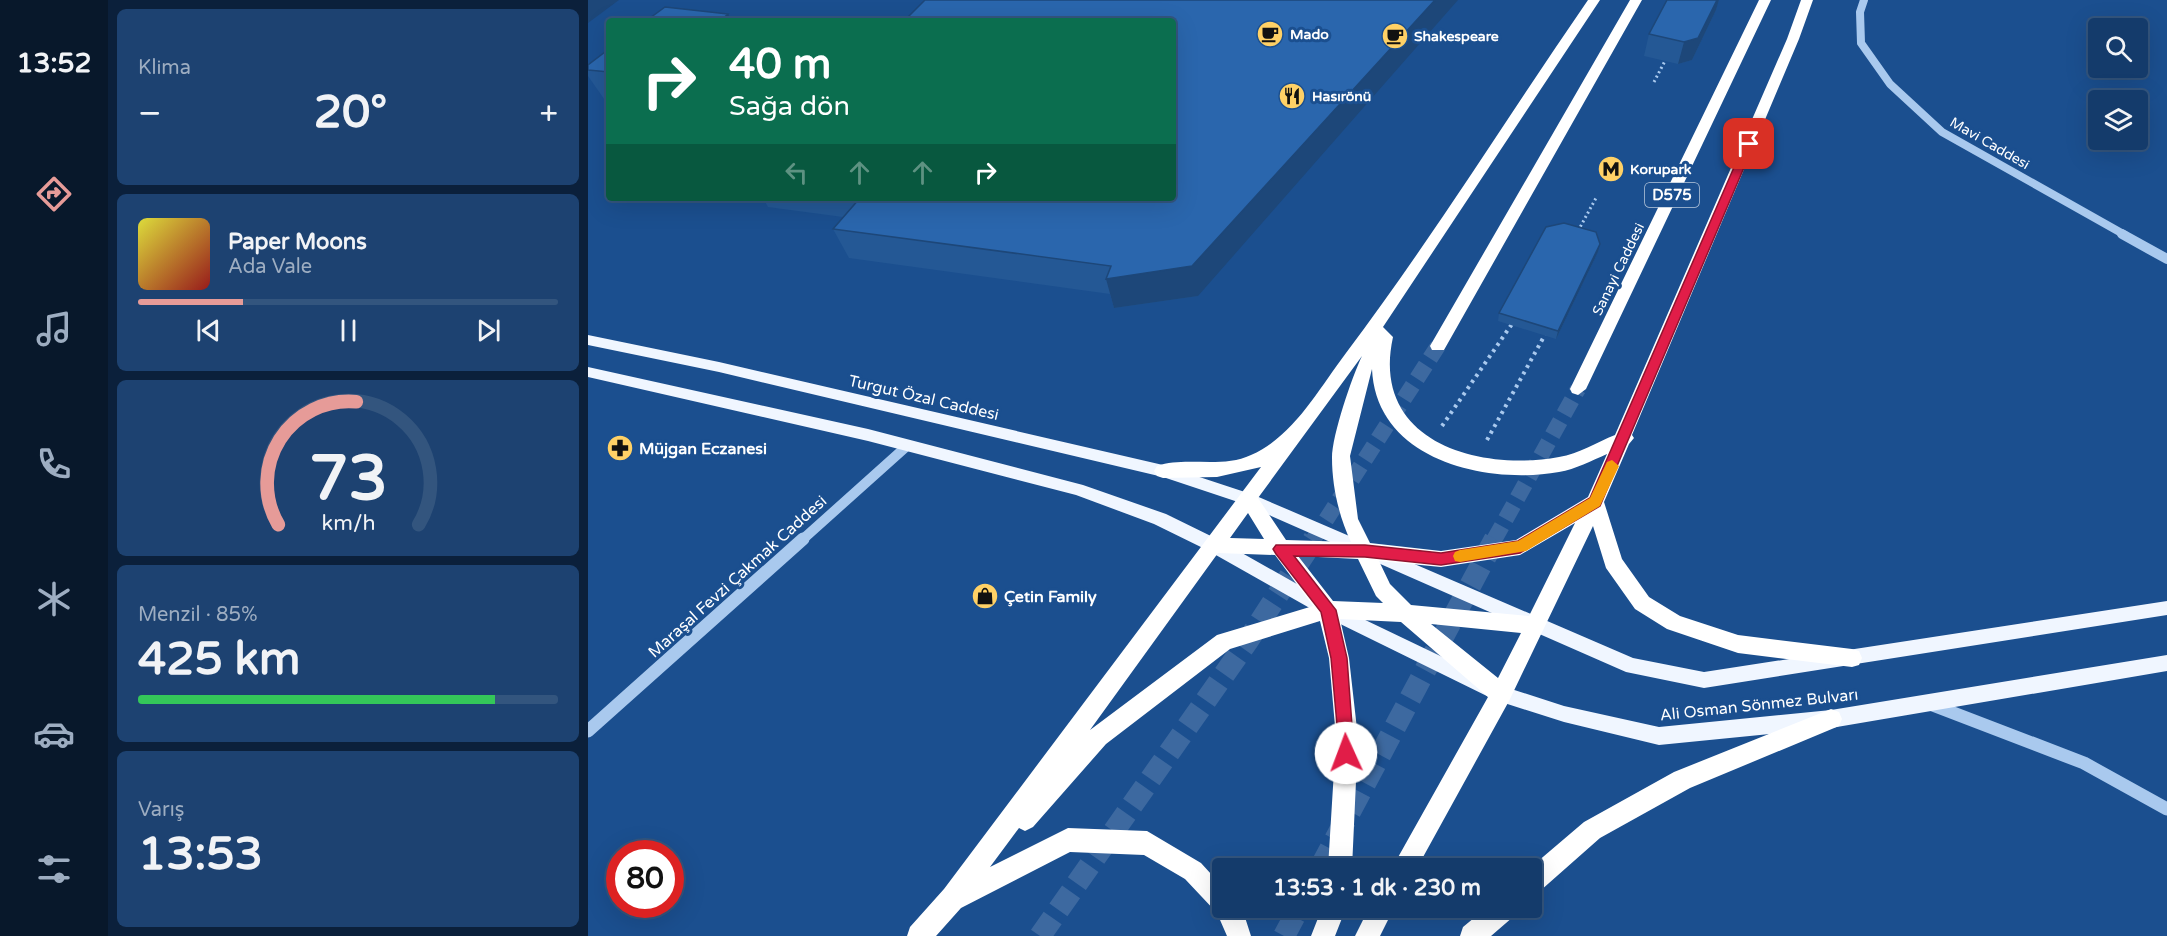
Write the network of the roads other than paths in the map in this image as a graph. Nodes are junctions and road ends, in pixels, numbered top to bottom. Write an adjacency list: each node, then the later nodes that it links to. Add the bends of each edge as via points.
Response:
1 (1594, 0): 7 (highway)
2 (1636, 0): 9 (highway)
3 (1765, 0): 11 (highway, Sanayi Caddesi / D575)
4 (1807, 0): 13 (highway)
5 (1864, 0): 6 (street, Mavi Caddesi, via 1860,12 1861,43 1890,84 1942,132)
6 (2167, 260)
7 (1398, 295): 12 (highway); 13 (highway, via 1383,344 1380,384 1388,406 1413,437 1435,452 1503,470 1560,465); 20 (highway, via 1360,378 1341,456 1349,519)
8 (588, 340): 15 (main road, Turgut Özal Caddesi)
9 (1438, 346)
10 (588, 372): 14 (main road)
11 (1578, 389)
12 (1296, 435): 15 (highway, via 1255,462 1217,470); 16 (highway)
13 (1625, 438): 17 (highway)
14 (908, 445): 18 (main road, via 1078,489 1149,514); 30 (street, Maraşal Fevzi Çakmak Caddesi)
15 (1163, 471): 16 (main road, Turgut Özal Caddesi)
16 (1249, 499): 18 (highway); 19 (highway); 20 (main road, Ali Osman Sönmez Bulvarı)
17 (1595, 502): 20 (highway, via 1520,547 1441,559); 24 (highway); 25 (highway, via 1613,562 1642,603 1674,623 1738,644)
18 (1214, 545): 19 (highway); 22 (main road, Ali Osman Sönmez Bulvarı); 36 (highway)
19 (1281, 549): 20 (highway); 22 (highway)
20 (1365, 551): 23 (highway, via 1383,590); 24 (main road, Ali Osman Sönmez Bulvarı)
21 (2167, 608): 25 (main road, Ali Osman Sönmez Bulvarı)
22 (1328, 610): 23 (highway); 27 (main road, Ali Osman Sönmez Bulvarı); 32 (highway, via 1339,658 1347,738); 36 (highway, via 1224,642 1098,737)
23 (1406, 613): 24 (highway); 27 (highway)
24 (1534, 625): 25 (main road, Ali Osman Sönmez Bulvarı, via 1632,666 1704,680); 27 (highway)
25 (1852, 658)
26 (2167, 663): 28 (main road, Ali Osman Sönmez Bulvarı)
27 (1501, 694): 29 (main road, Ali Osman Sönmez Bulvarı, via 1564,714 1659,736); 33 (highway)
28 (1927, 703): 29 (main road, Ali Osman Sönmez Bulvarı); 31 (street, via 2084,763)
29 (1831, 719): 34 (highway, via 1682,780 1592,830)
30 (588, 731)
31 (2167, 809)
32 (1341, 858)
33 (1410, 858)
34 (1542, 874)
35 (1212, 892): 36 (highway, via 1193,871 1147,843 1068,840)
36 (953, 898): 41 (highway)
37 (1234, 918): 42 (highway)
38 (1330, 918): 43 (highway)
39 (1376, 918): 44 (highway)
40 (1493, 918): 45 (highway)
41 (919, 936)
42 (1239, 936)
43 (1323, 936)
44 (1366, 936)
45 (1472, 936)

